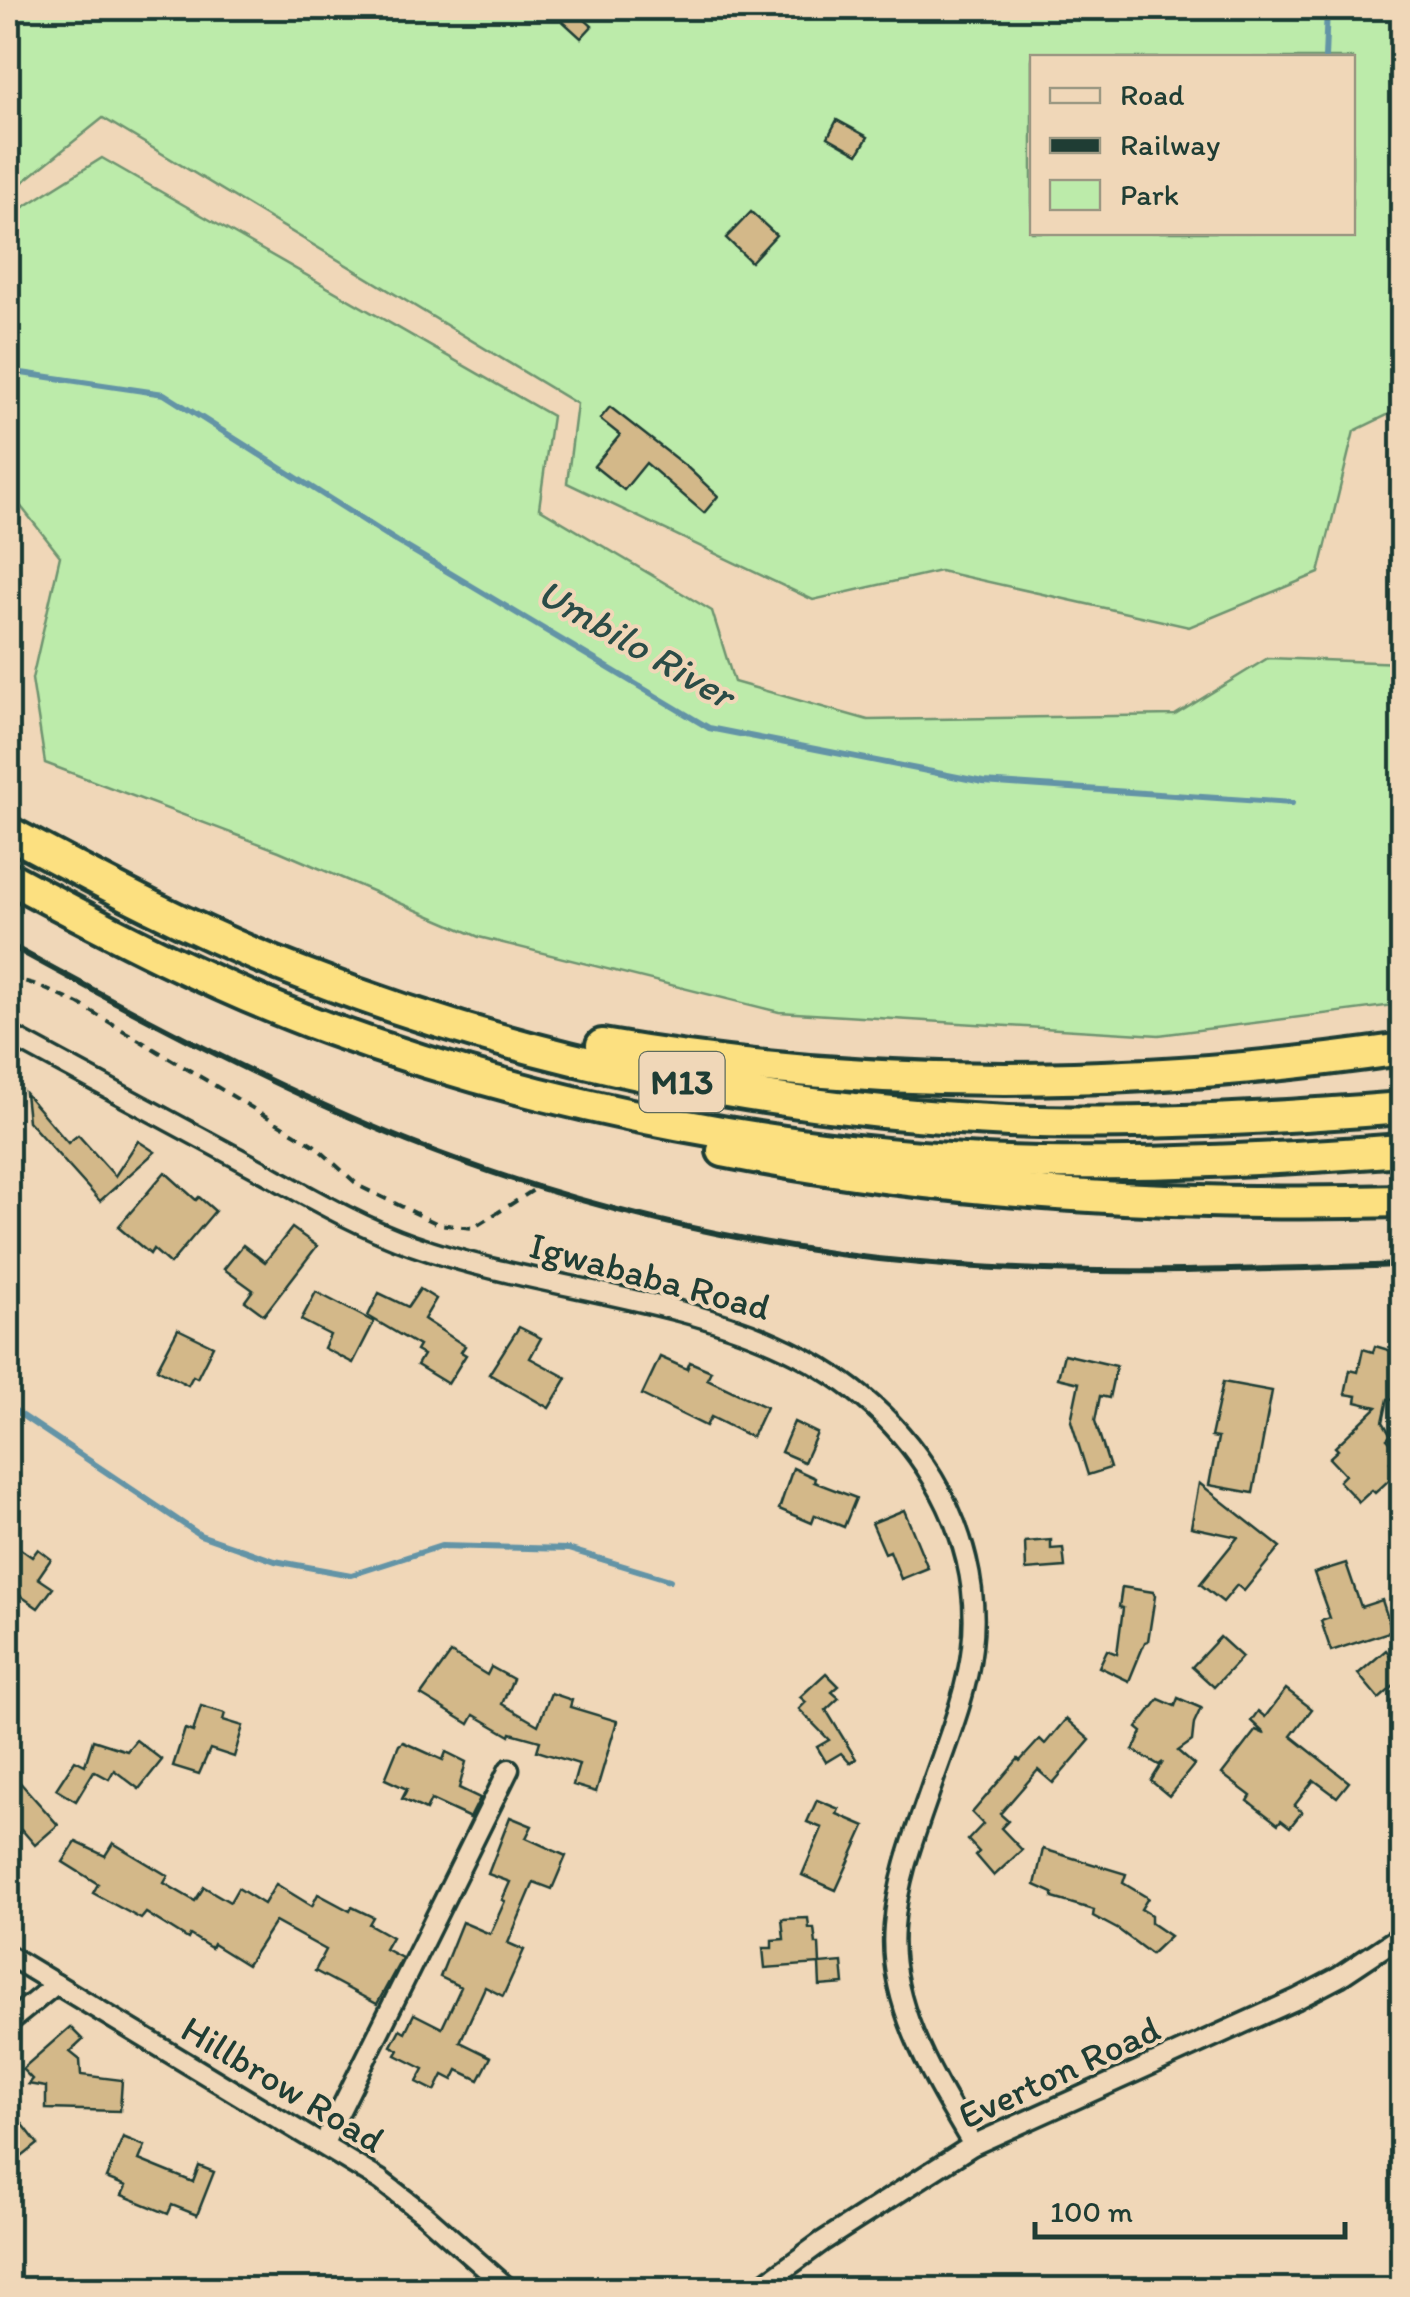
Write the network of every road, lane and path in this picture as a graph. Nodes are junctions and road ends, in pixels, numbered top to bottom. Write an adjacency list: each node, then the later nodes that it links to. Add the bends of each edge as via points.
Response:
1 (8, 832): 4 (highway, M13, via 166,916 346,990)
2 (8, 877): 7 (highway, M13, via 232,988)
3 (8, 976): 10 (path, via 79,1004 314,1145 359,1186 438,1224 473,1228)
4 (466, 1030): 6 (highway, via 515,1031 748,1067 894,1078 1165,1076); 8 (highway, M13, via 678,1081 936,1115 1130,1122)
5 (8, 1034): 18 (street, Igwababa Road, via 412,1245 704,1318 780,1344 836,1376 901,1433 959,1532 968,1562 972,1647 899,1891 895,1970 926,2060)
6 (1402, 1049)
7 (497, 1083): 9 (highway, M13, via 745,1136 918,1156 1153,1163); 11 (highway, via 644,1136 845,1172 1150,1197)
8 (1402, 1108)
9 (1402, 1150)
10 (540, 1186)
11 (1402, 1200)
12 (508, 1769): 17 (street)
13 (1402, 1935): 18 (street, Everton Road, via 1297,1999)
14 (8, 1955): 15 (street, Hillbrow Road)
15 (56, 1984): 16 (street); 17 (street, Hillbrow Road)
16 (8, 2023)
17 (323, 2145): 19 (street, Hillbrow Road, via 400,2194)
18 (974, 2145): 20 (street, Everton Road)
19 (510, 2290)
20 (756, 2290)

